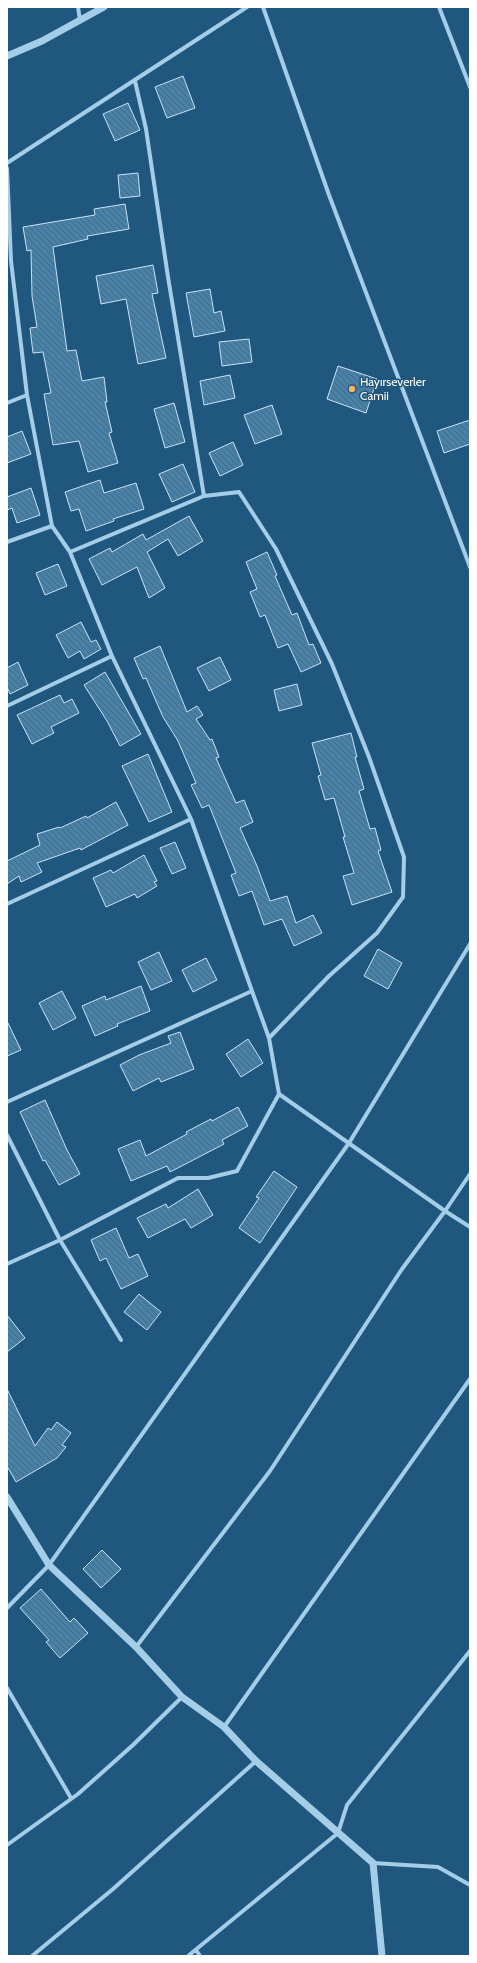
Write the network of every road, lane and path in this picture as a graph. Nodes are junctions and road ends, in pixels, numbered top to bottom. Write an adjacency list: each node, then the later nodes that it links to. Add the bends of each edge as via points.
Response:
1 (78, 7): 6 (street)
2 (104, 7): 6 (street)
3 (247, 7): 8 (street)
4 (263, 7): 19 (street, via 329,195)
5 (439, 7): 9 (street)
6 (80, 20): 7 (street, via 42,41)
7 (7, 56)
8 (135, 81): 10 (street); 15 (street, via 146,129)
9 (470, 88)
10 (7, 163)
11 (7, 168): 12 (street)
12 (9, 262): 13 (street)
13 (27, 395): 14 (street); 16 (street)
14 (7, 403)
15 (204, 496): 18 (street); 26 (street, via 238,492 276,549 332,664 369,757 404,857 402,897 377,933 329,976)
16 (52, 526): 17 (street); 18 (street)
17 (7, 542)
18 (70, 552): 20 (street)
19 (470, 567)
20 (112, 656): 21 (street); 22 (street)
21 (7, 706)
22 (191, 819): 23 (street); 25 (street)
23 (7, 904)
24 (470, 944): 30 (street)
25 (252, 991): 26 (street); 28 (street)
26 (269, 1038): 27 (street)
27 (279, 1094): 30 (street); 34 (street, via 237,1172 208,1178 178,1178)
28 (7, 1102)
29 (7, 1135): 34 (street)
30 (349, 1143): 32 (street); 39 (street)
31 (470, 1174): 32 (street)
32 (445, 1211): 33 (street); 41 (street, via 402,1269 270,1471)
33 (470, 1227)
34 (60, 1240): 35 (street); 36 (street)
35 (7, 1264)
36 (121, 1340)
37 (470, 1379): 45 (street)
38 (7, 1497): 39 (street)
39 (49, 1565): 40 (street); 41 (street)
40 (7, 1608)
41 (136, 1647): 44 (street)
42 (470, 1651): 48 (street, via 347,1805)
43 (7, 1688): 47 (street)
44 (182, 1697): 45 (street); 47 (street, via 133,1745)
45 (224, 1727): 46 (street)
46 (256, 1761): 48 (street); 53 (street, via 113,1889)
47 (71, 1798): 49 (street)
48 (338, 1833): 50 (street); 52 (street)
49 (7, 1845)
50 (373, 1864): 51 (street, via 438,1867); 56 (street)
51 (470, 1885)
52 (196, 1950): 54 (street); 55 (street)
53 (32, 1956)
54 (188, 1956)
55 (200, 1956)
56 (382, 1956)

